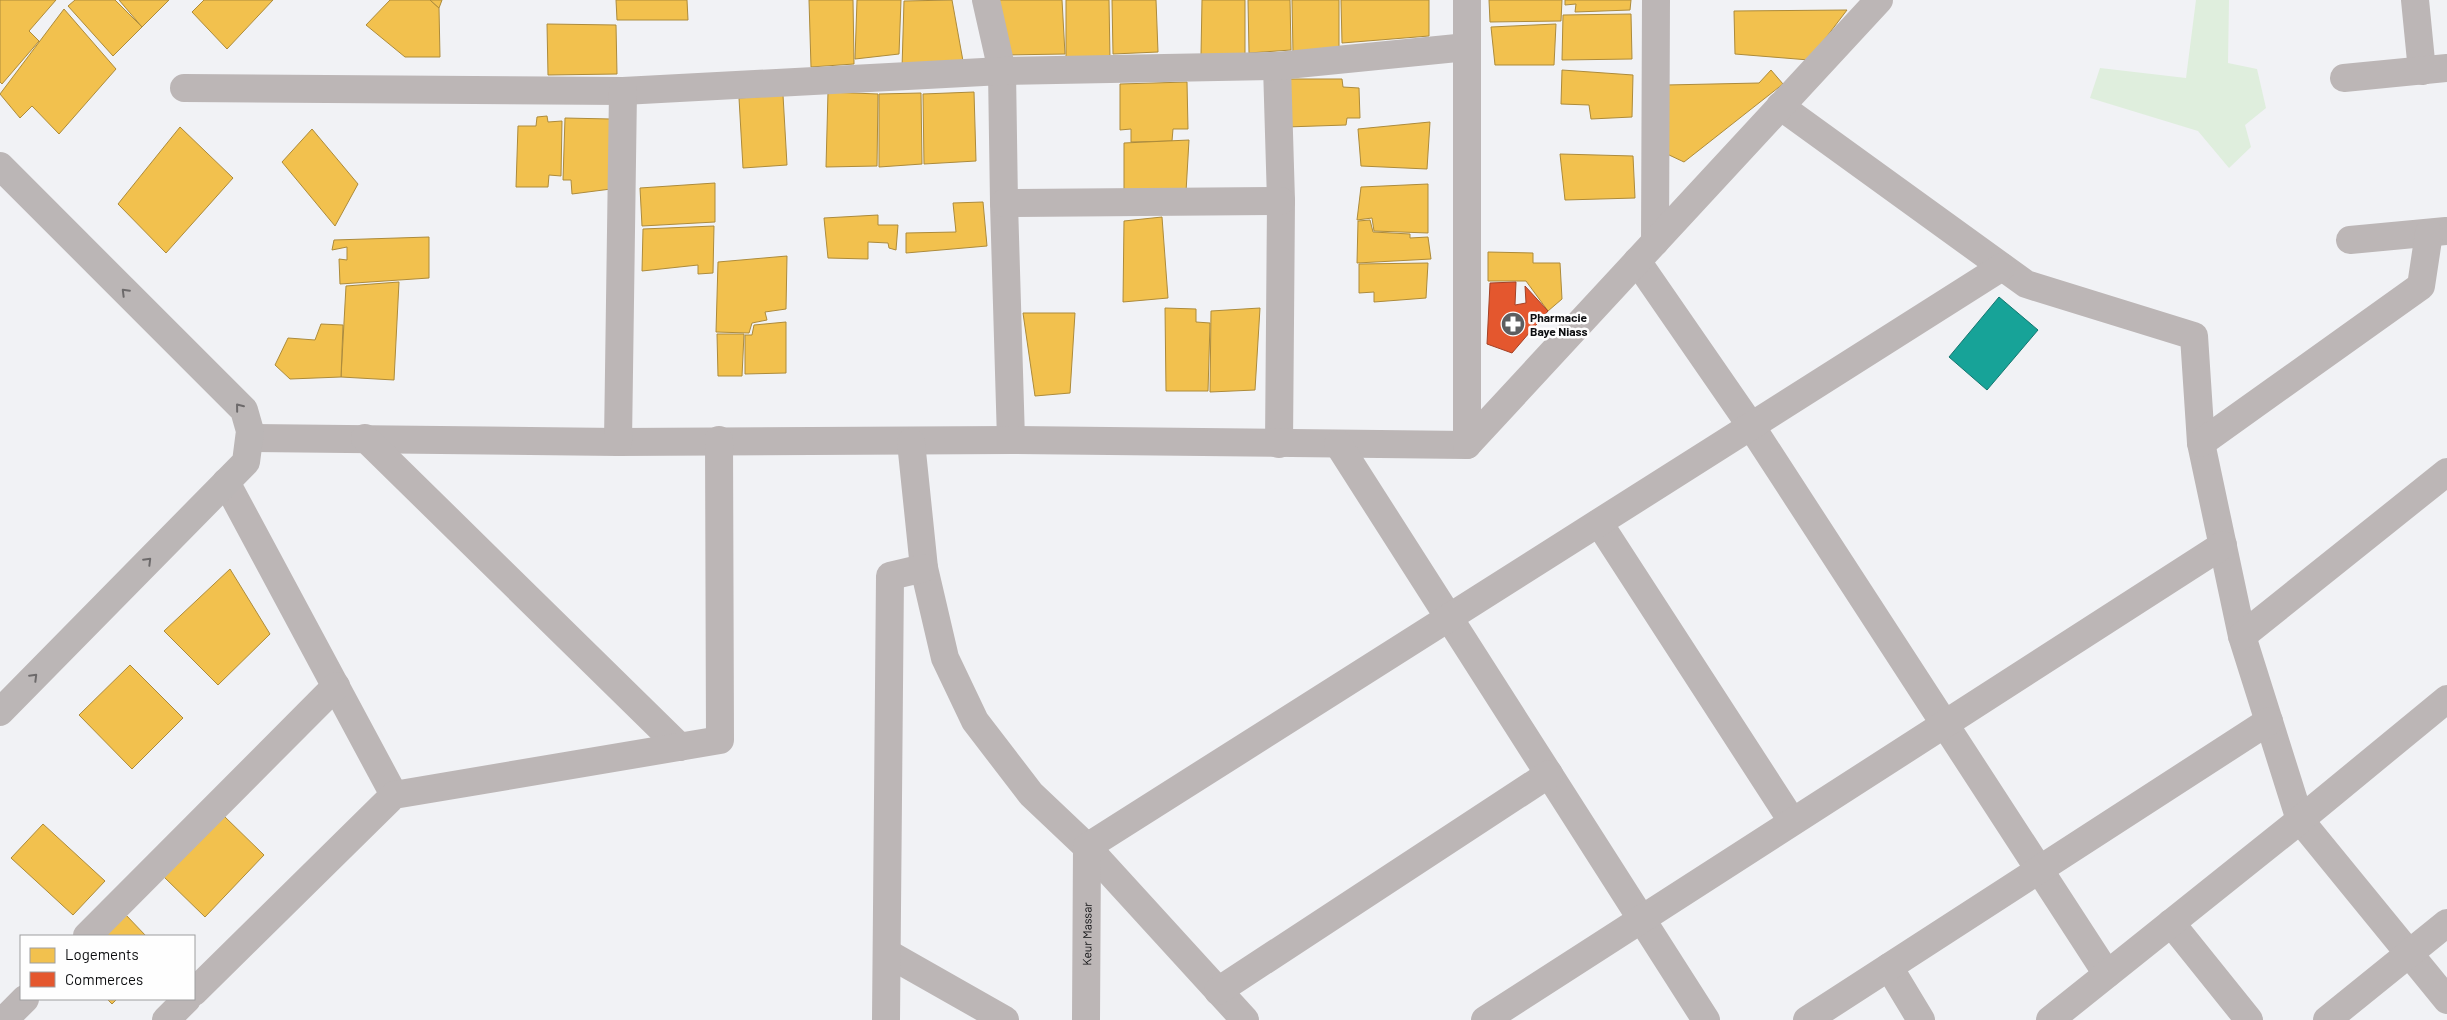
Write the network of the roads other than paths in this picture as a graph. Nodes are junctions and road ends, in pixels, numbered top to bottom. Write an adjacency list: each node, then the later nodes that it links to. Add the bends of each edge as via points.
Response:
1 (986, 0): 9 (street)
2 (1467, 0): 6 (street)
3 (1656, 0): 19 (street)
4 (1879, 0): 13 (street)
5 (2415, 0): 8 (street)
6 (1467, 47): 7 (street); 31 (street)
7 (1277, 66): 9 (street); 15 (street)
8 (2434, 69): 10 (street)
9 (1002, 71): 12 (street); 16 (street)
10 (2344, 78)
11 (184, 88): 12 (street)
12 (623, 90): 26 (street)
13 (1780, 106): 19 (street); 20 (street)
14 (0, 166): 22 (street, one-way to 14, via 244,410)
15 (1282, 200): 16 (street); 28 (street)
16 (1004, 203): 25 (street)
17 (2438, 232): 18 (street); 30 (street, via 2421,286)
18 (2350, 240)
19 (1646, 252): 21 (street); 31 (street)
20 (2002, 267): 21 (street); 30 (street, via 2026,284 2194,336)
21 (1750, 426): 34 (street); 43 (street)
22 (250, 438): 23 (street); 33 (street, via 246,462)
23 (365, 438): 26 (street); 44 (street)
24 (719, 440): 26 (street); 27 (street); 44 (street, via 720,740)
25 (1011, 440): 27 (street); 28 (street)
26 (618, 442)
27 (911, 442): 36 (street)
28 (1279, 444): 29 (street)
29 (1338, 444): 31 (street); 37 (street)
30 (2202, 444): 35 (street)
31 (1467, 445)
32 (2447, 472): 38 (street)
33 (226, 482): 39 (street); 41 (street, one-way to 33)
34 (1599, 523): 37 (street); 48 (street)
35 (2223, 545): 38 (street); 43 (street)
36 (924, 568): 49 (street, via 945,658 975,721 1031,794); 55 (street, via 890,576)
37 (1449, 618): 45 (street); 49 (street)
38 (2242, 636): 42 (street)
39 (336, 686): 46 (street); 54 (street)
40 (2447, 699): 47 (street)
41 (0, 712)
42 (2269, 722): 47 (street); 50 (street)
43 (1944, 723): 48 (street); 50 (street)
44 (680, 747): 46 (street)
45 (1549, 774): 51 (street); 60 (street)
46 (394, 795): 59 (street)
47 (2300, 820): 52 (street); 56 (street)
48 (1792, 821): 51 (street)
49 (1087, 847): 60 (street); 68 (street, Keur Massar)
50 (2039, 868): 57 (street); 58 (street)
51 (1641, 919): 70 (street); 71 (street)
52 (2171, 922): 58 (street); 75 (street)
53 (2447, 923): 56 (street)
54 (89, 935)
55 (887, 953): 66 (street); 67 (street)
56 (2409, 954): 63 (street); 76 (street)
57 (1889, 966): 72 (street); 73 (street)
58 (2107, 974): 74 (street)
59 (195, 991)
60 (1218, 991): 69 (street)
61 (24, 1000): 64 (street)
62 (186, 1000): 65 (street)
63 (2447, 1000)
64 (4, 1020)
65 (166, 1020)
66 (886, 1020)
67 (1005, 1020)
68 (1086, 1020)
69 (1245, 1020)
70 (1485, 1020)
71 (1706, 1020)
72 (1806, 1020)
73 (1922, 1020)
74 (2050, 1020)
75 (2249, 1020)
76 (2327, 1020)

